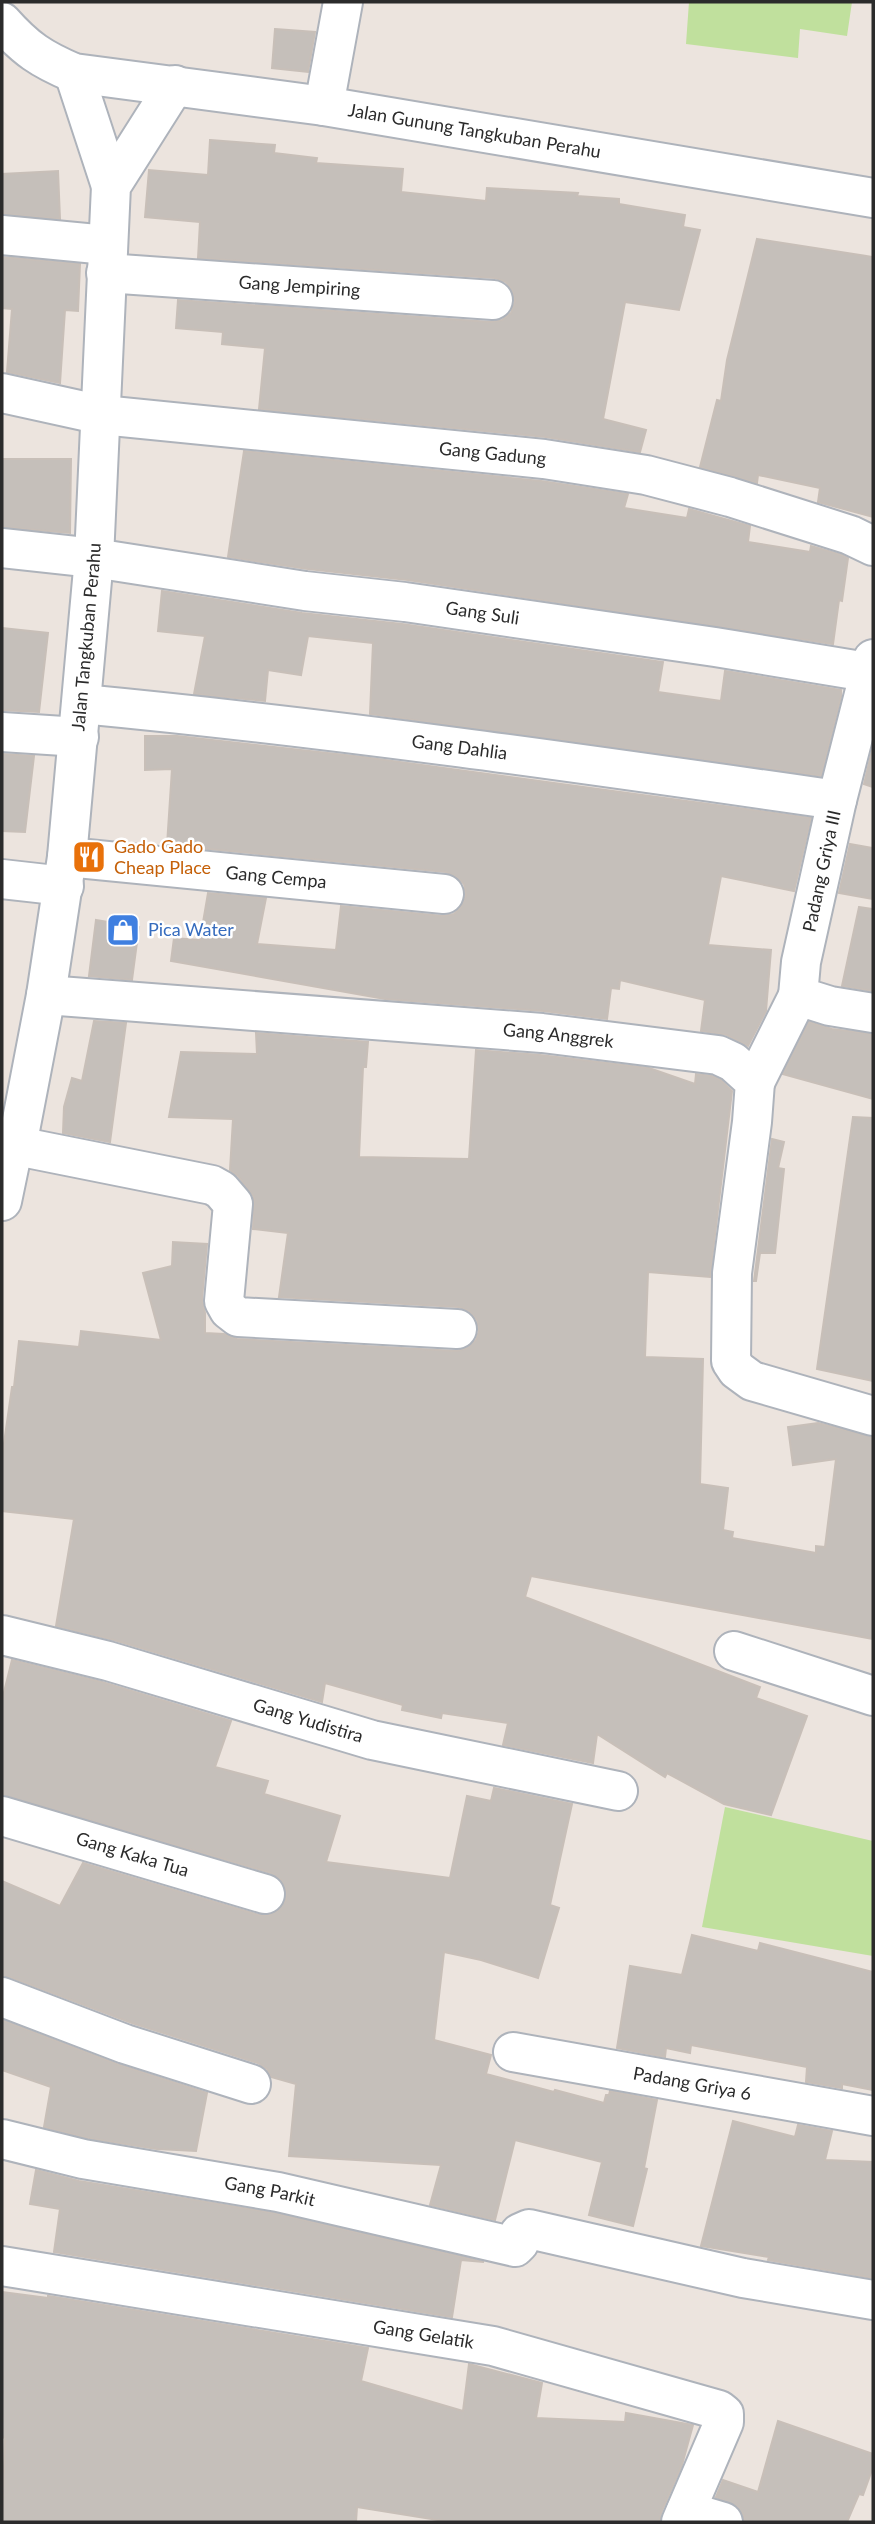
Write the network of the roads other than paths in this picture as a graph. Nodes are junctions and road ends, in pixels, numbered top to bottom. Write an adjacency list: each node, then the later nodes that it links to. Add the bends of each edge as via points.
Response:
1 (343, 2): 5 (street)
2 (2, 22): 3 (street, Jalan Gunung Tangkuban Perahu, via 43,60)
3 (74, 73): 4 (street, Jalan Gunung Tangkuban Perahu); 6 (street)
4 (174, 85): 5 (street, Jalan Gunung Tangkuban Perahu); 6 (street, Jalan Tangkuban Perahu)
5 (324, 106): 7 (street, Jalan Gunung Tangkuban Perahu)
6 (111, 186): 9 (street, Jalan Tangkuban Perahu)
7 (873, 198)
8 (2, 235): 9 (street, Gang Jempiring)
9 (107, 260): 10 (street, Gang Jempiring); 12 (street, Jalan Tangkuban Perahu)
10 (493, 300)
11 (2, 393): 12 (street, Gang Gadung)
12 (102, 415): 13 (street, Gang Gadung, via 544,459 646,475 730,497); 15 (street, Jalan Tangkuban Perahu)
13 (873, 546)
14 (2, 548): 15 (street, Gang Suli)
15 (94, 558): 16 (street, Gang Suli); 17 (street, Jalan Tangkuban Perahu)
16 (872, 668): 19 (street, Padang Griya III)
17 (80, 720): 18 (street, Gang Dahlia); 19 (street, Gang Dahlia, via 254,721); 20 (street, Jalan Tangkuban Perahu)
18 (2, 732)
19 (837, 800): 24 (street, Padang Griya III, via 801,962)
20 (66, 871): 21 (street, Gang Cempa); 22 (street, Gang Cempa); 23 (street, Jalan Tangkuban Perahu)
21 (2, 879)
22 (444, 894)
23 (46, 995): 26 (street, Gang Anggrek, via 542,1033 718,1055); 27 (street, Jalan Tangkuban Perahu)
24 (798, 996): 25 (street); 26 (street)
25 (873, 1013)
26 (755, 1082): 30 (street, via 732,1273 731,1361 752,1381)
27 (10, 1150): 28 (street, Jalan Tangkuban Perahu); 29 (street, via 221,1190 233,1204 225,1301 238,1317)
28 (2, 1201)
29 (457, 1329)
30 (873, 1416)
31 (2, 1636): 34 (street, Gang Yudistira, via 108,1661 372,1740)
32 (734, 1651): 33 (street)
33 (873, 1696)
34 (618, 1791)
35 (2, 1816): 36 (street, Gang Kaka Tua)
36 (265, 1894)
37 (2, 1997): 39 (street, via 125,2044)
38 (513, 2052): 40 (street, Padang Griya 6)
39 (251, 2084)
40 (873, 2116)
41 (2, 2139): 43 (street, Gang Parkit, via 83,2159 278,2192 515,2246 520,2233 530,2229 743,2278)
42 (2, 2266): 44 (street, Gang Gelatik, via 493,2346 719,2410 724,2422)
43 (873, 2300)
44 (683, 2517): 45 (street)
45 (723, 2522)

